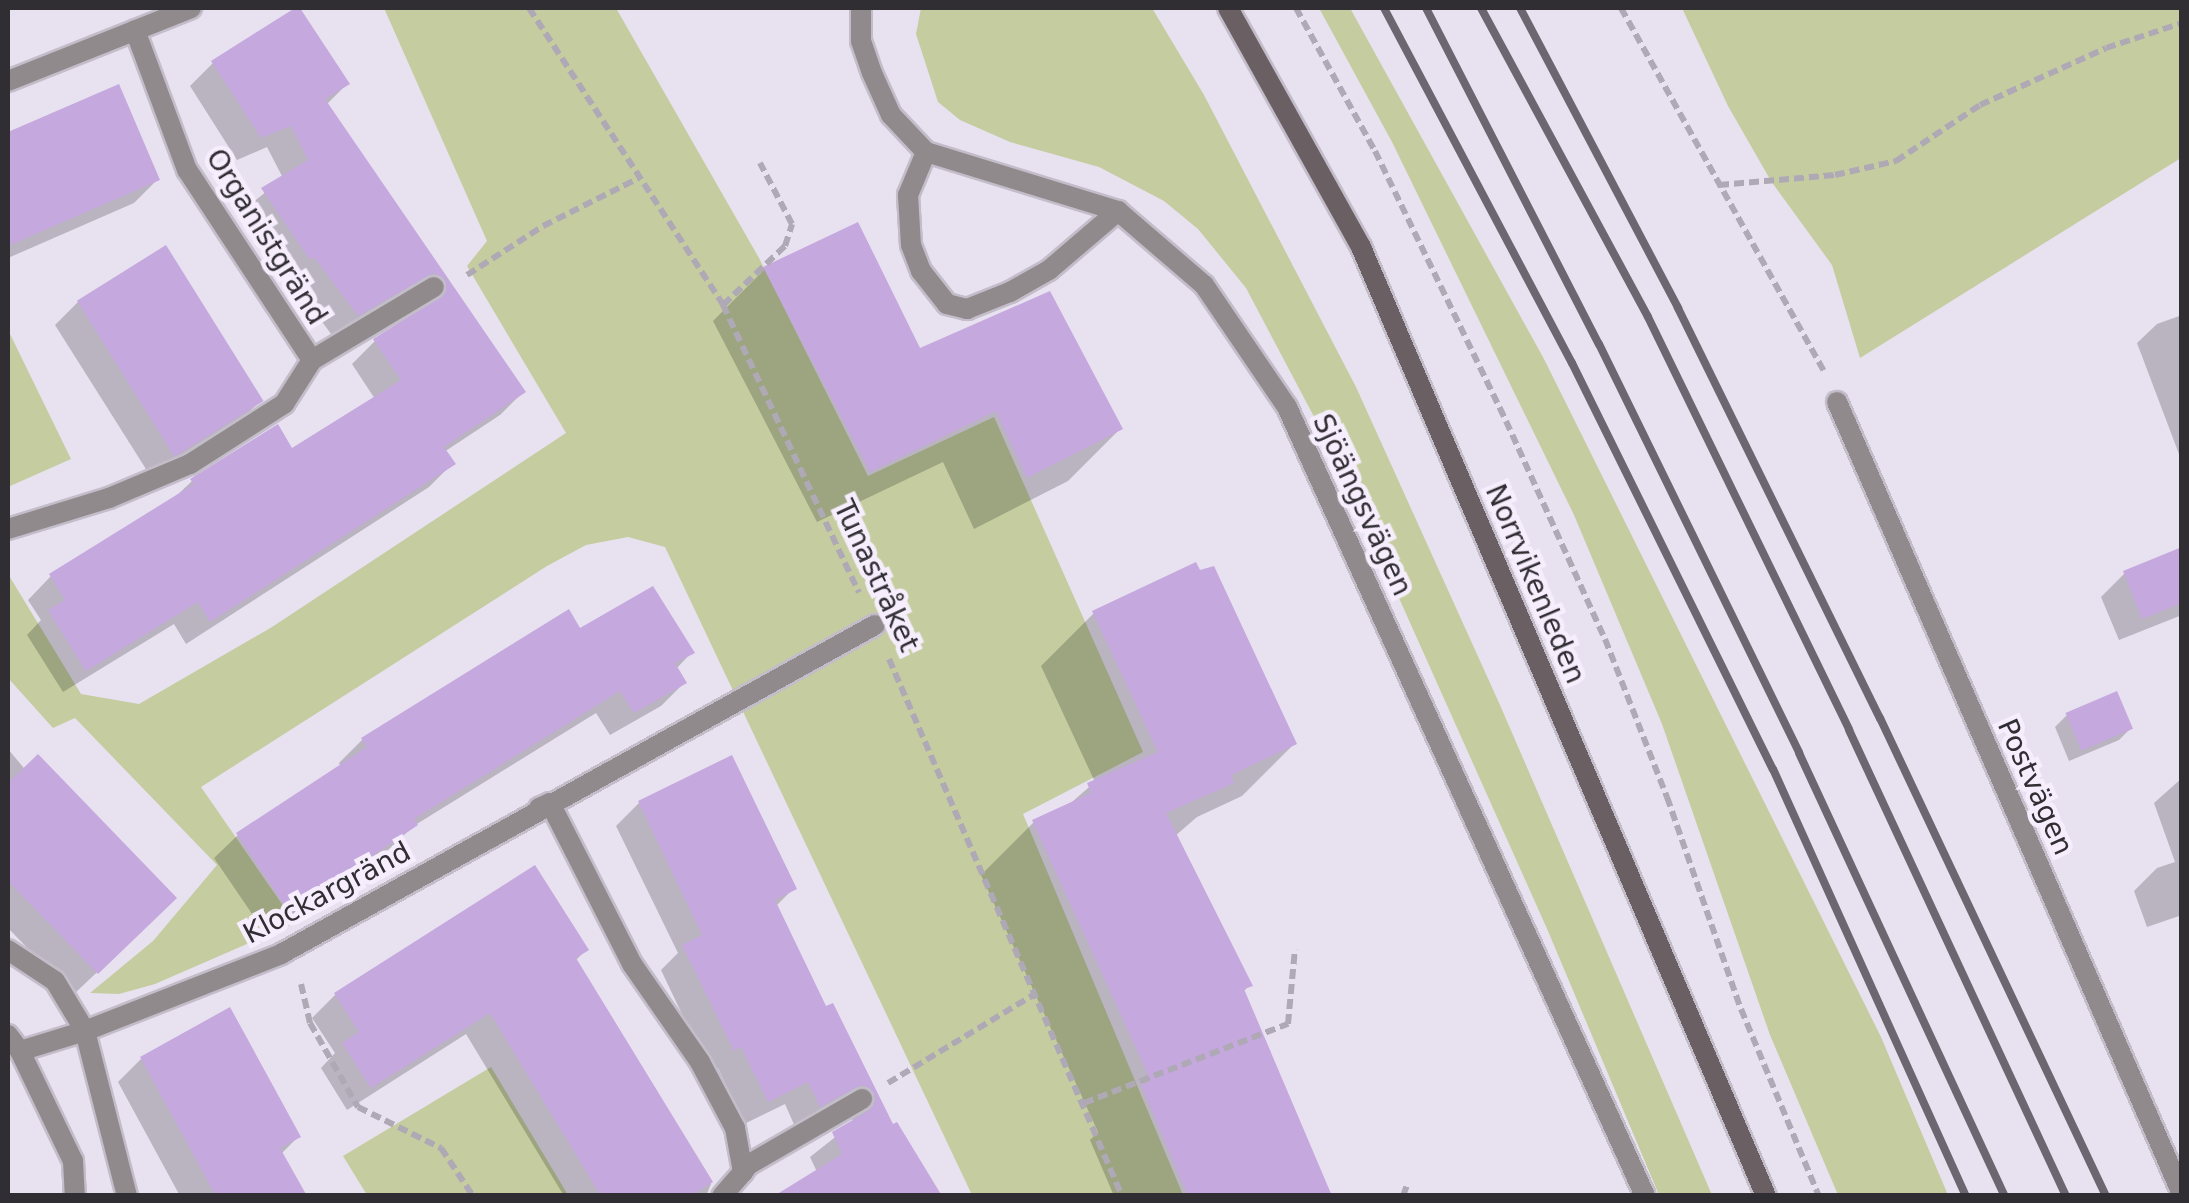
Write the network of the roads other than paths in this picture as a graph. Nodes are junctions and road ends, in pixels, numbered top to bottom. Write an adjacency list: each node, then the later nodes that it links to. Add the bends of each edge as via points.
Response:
1 (190, 8): 4 (street)
2 (861, 8): 6 (street, Sjöängsvägen, via 872,73 891,115)
3 (1228, 8): 24 (main road, Norrvikenleden, via 1361,247)
4 (135, 30): 5 (street); 9 (street, Organistgränd, via 187,170)
5 (8, 81)
6 (926, 152): 7 (street, Sjöängsvägen); 7 (street, via 908,195 911,245 948,304 967,309 1010,292 1049,270)
7 (1118, 211): 23 (street, Sjöängsvägen, via 1204,285 1287,407)
8 (434, 287): 9 (street, Organistgränd)
9 (312, 360): 11 (street, Organistgränd, via 284,404 190,464)
10 (1837, 402): 19 (street, Postvägen)
11 (8, 529)
12 (875, 625): 13 (street, Klockargränd)
13 (531, 812): 15 (street, Klockargränd, via 281,954); 18 (street, via 550,803 632,964 700,1062 735,1128)
14 (8, 950): 15 (street, via 55,981)
15 (86, 1030): 16 (street, Klockargränd); 21 (street)
16 (14, 1043): 20 (street, Klockargränd, via 73,1160)
17 (862, 1099): 18 (street)
18 (743, 1172): 22 (street)
19 (2182, 1194)
20 (76, 1196)
21 (127, 1196)
22 (722, 1196)
23 (1646, 1196)
24 (1766, 1196)

